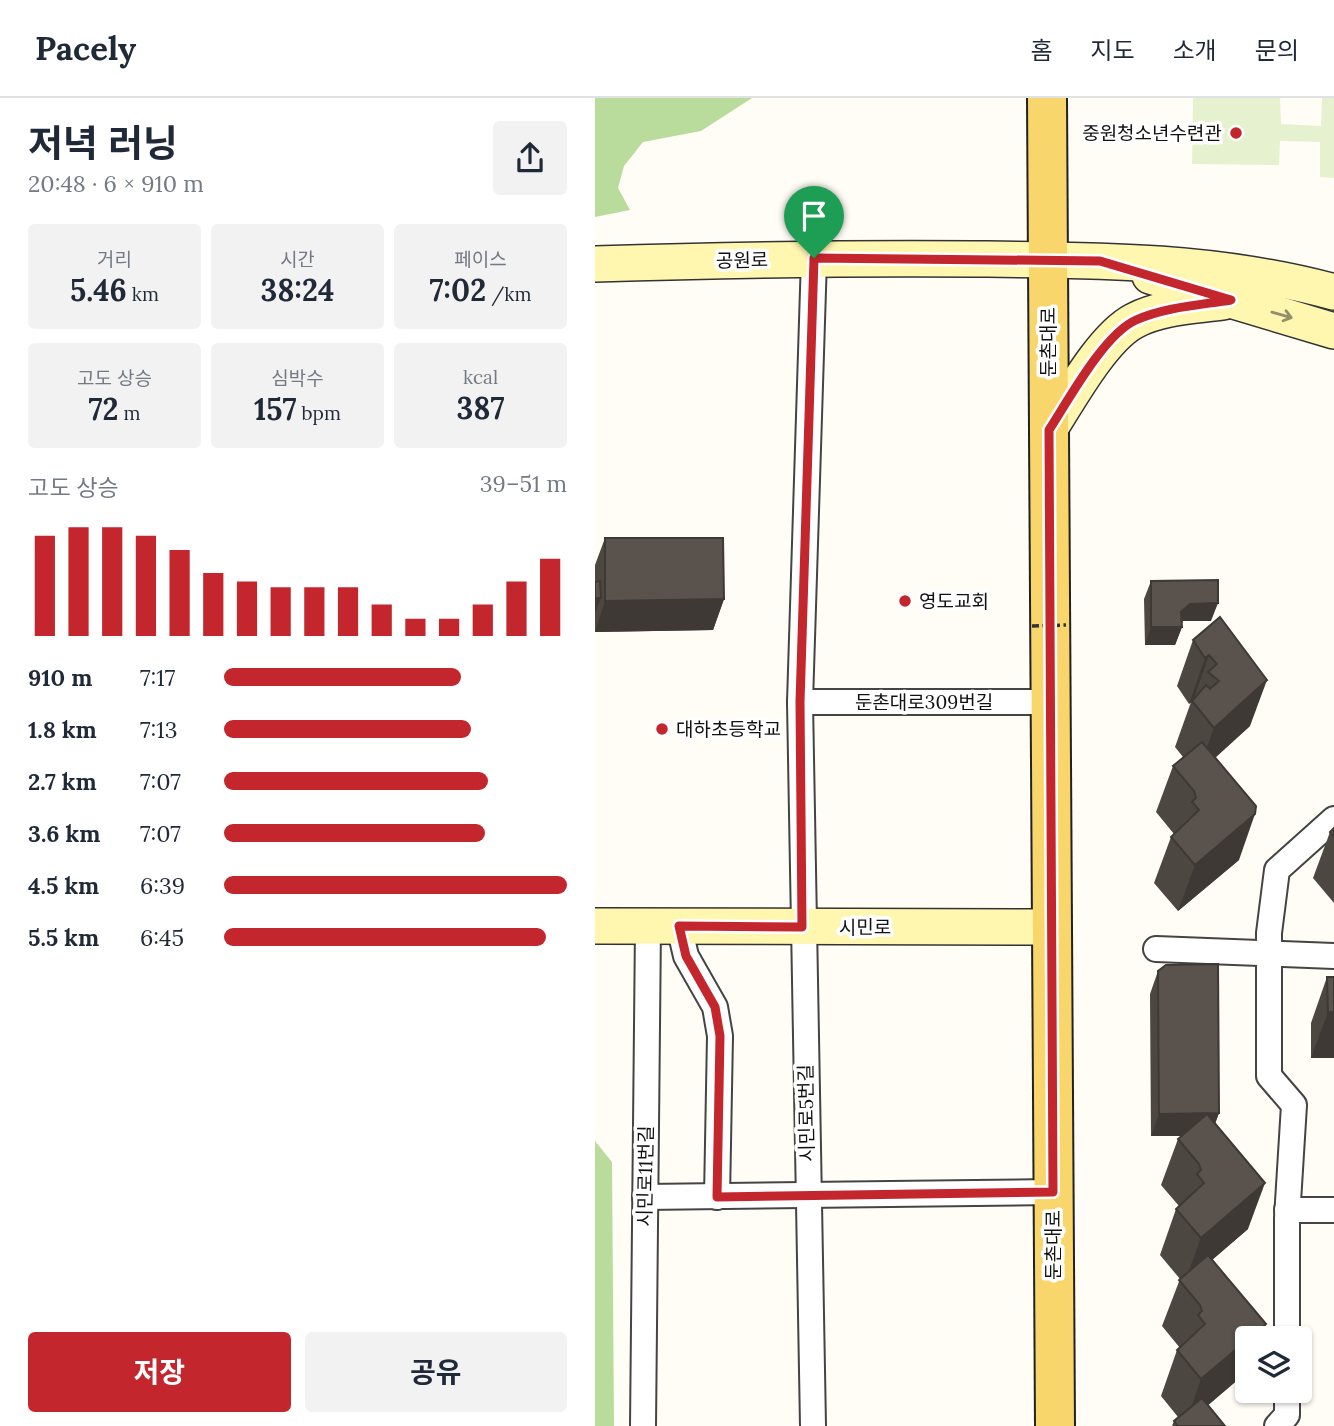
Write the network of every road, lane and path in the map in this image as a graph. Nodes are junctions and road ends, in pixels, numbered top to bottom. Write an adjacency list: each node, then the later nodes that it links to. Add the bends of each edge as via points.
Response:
1 (1047, 98): 3 (main road, 둔촌대로)
2 (814, 258): 3 (main road, 공원로); 5 (main road, 공원로); 12 (street, 시민로5번길)
3 (1048, 259): 4 (main road, 공원로); 9 (main road, 둔촌대로)
4 (1100, 261): 6 (main road, 공원로, via 1200,265); 7 (main road, 공원로)
5 (595, 264)
6 (1334, 292)
7 (1231, 300): 8 (main road, 공원로, one-way to 8); 9 (main road, via 1132,321 1095,358)
8 (1334, 331)
9 (1049, 430): 13 (main road, 둔촌대로)
10 (1066, 625): 11 (path, bridge)
11 (1032, 626)
12 (800, 702): 13 (street, 둔촌대로309번길); 17 (street, 시민로5번길)
13 (1049, 702): 18 (main road, 둔촌대로)
14 (1334, 819): 20 (street, via 1277,870)
15 (595, 926): 16 (main road, 시민로)
16 (663, 926): 17 (main road, 시민로); 24 (street, 시민로11번길); 25 (street, via 715,1007 720,1036)
17 (802, 927): 18 (main road, 시민로); 23 (street, 시민로5번길)
18 (1050, 927): 22 (main road, 둔촌대로)
19 (1156, 949): 20 (street)
20 (1269, 953): 21 (street); 26 (street, via 1269,1076 1294,1105)
21 (1334, 956)
22 (1053, 1192): 23 (street); 32 (main road, 둔촌대로)
23 (808, 1196): 25 (street); 31 (street, 시민로5번길)
24 (645, 1197): 25 (street); 30 (street, 시민로11번길)
25 (717, 1197)
26 (1287, 1210): 27 (street); 28 (street)
27 (1334, 1210)
28 (1287, 1326)
29 (1287, 1403): 33 (street, via 1287,1415)
30 (643, 1426)
31 (813, 1426)
32 (1055, 1426)
33 (1277, 1426)

